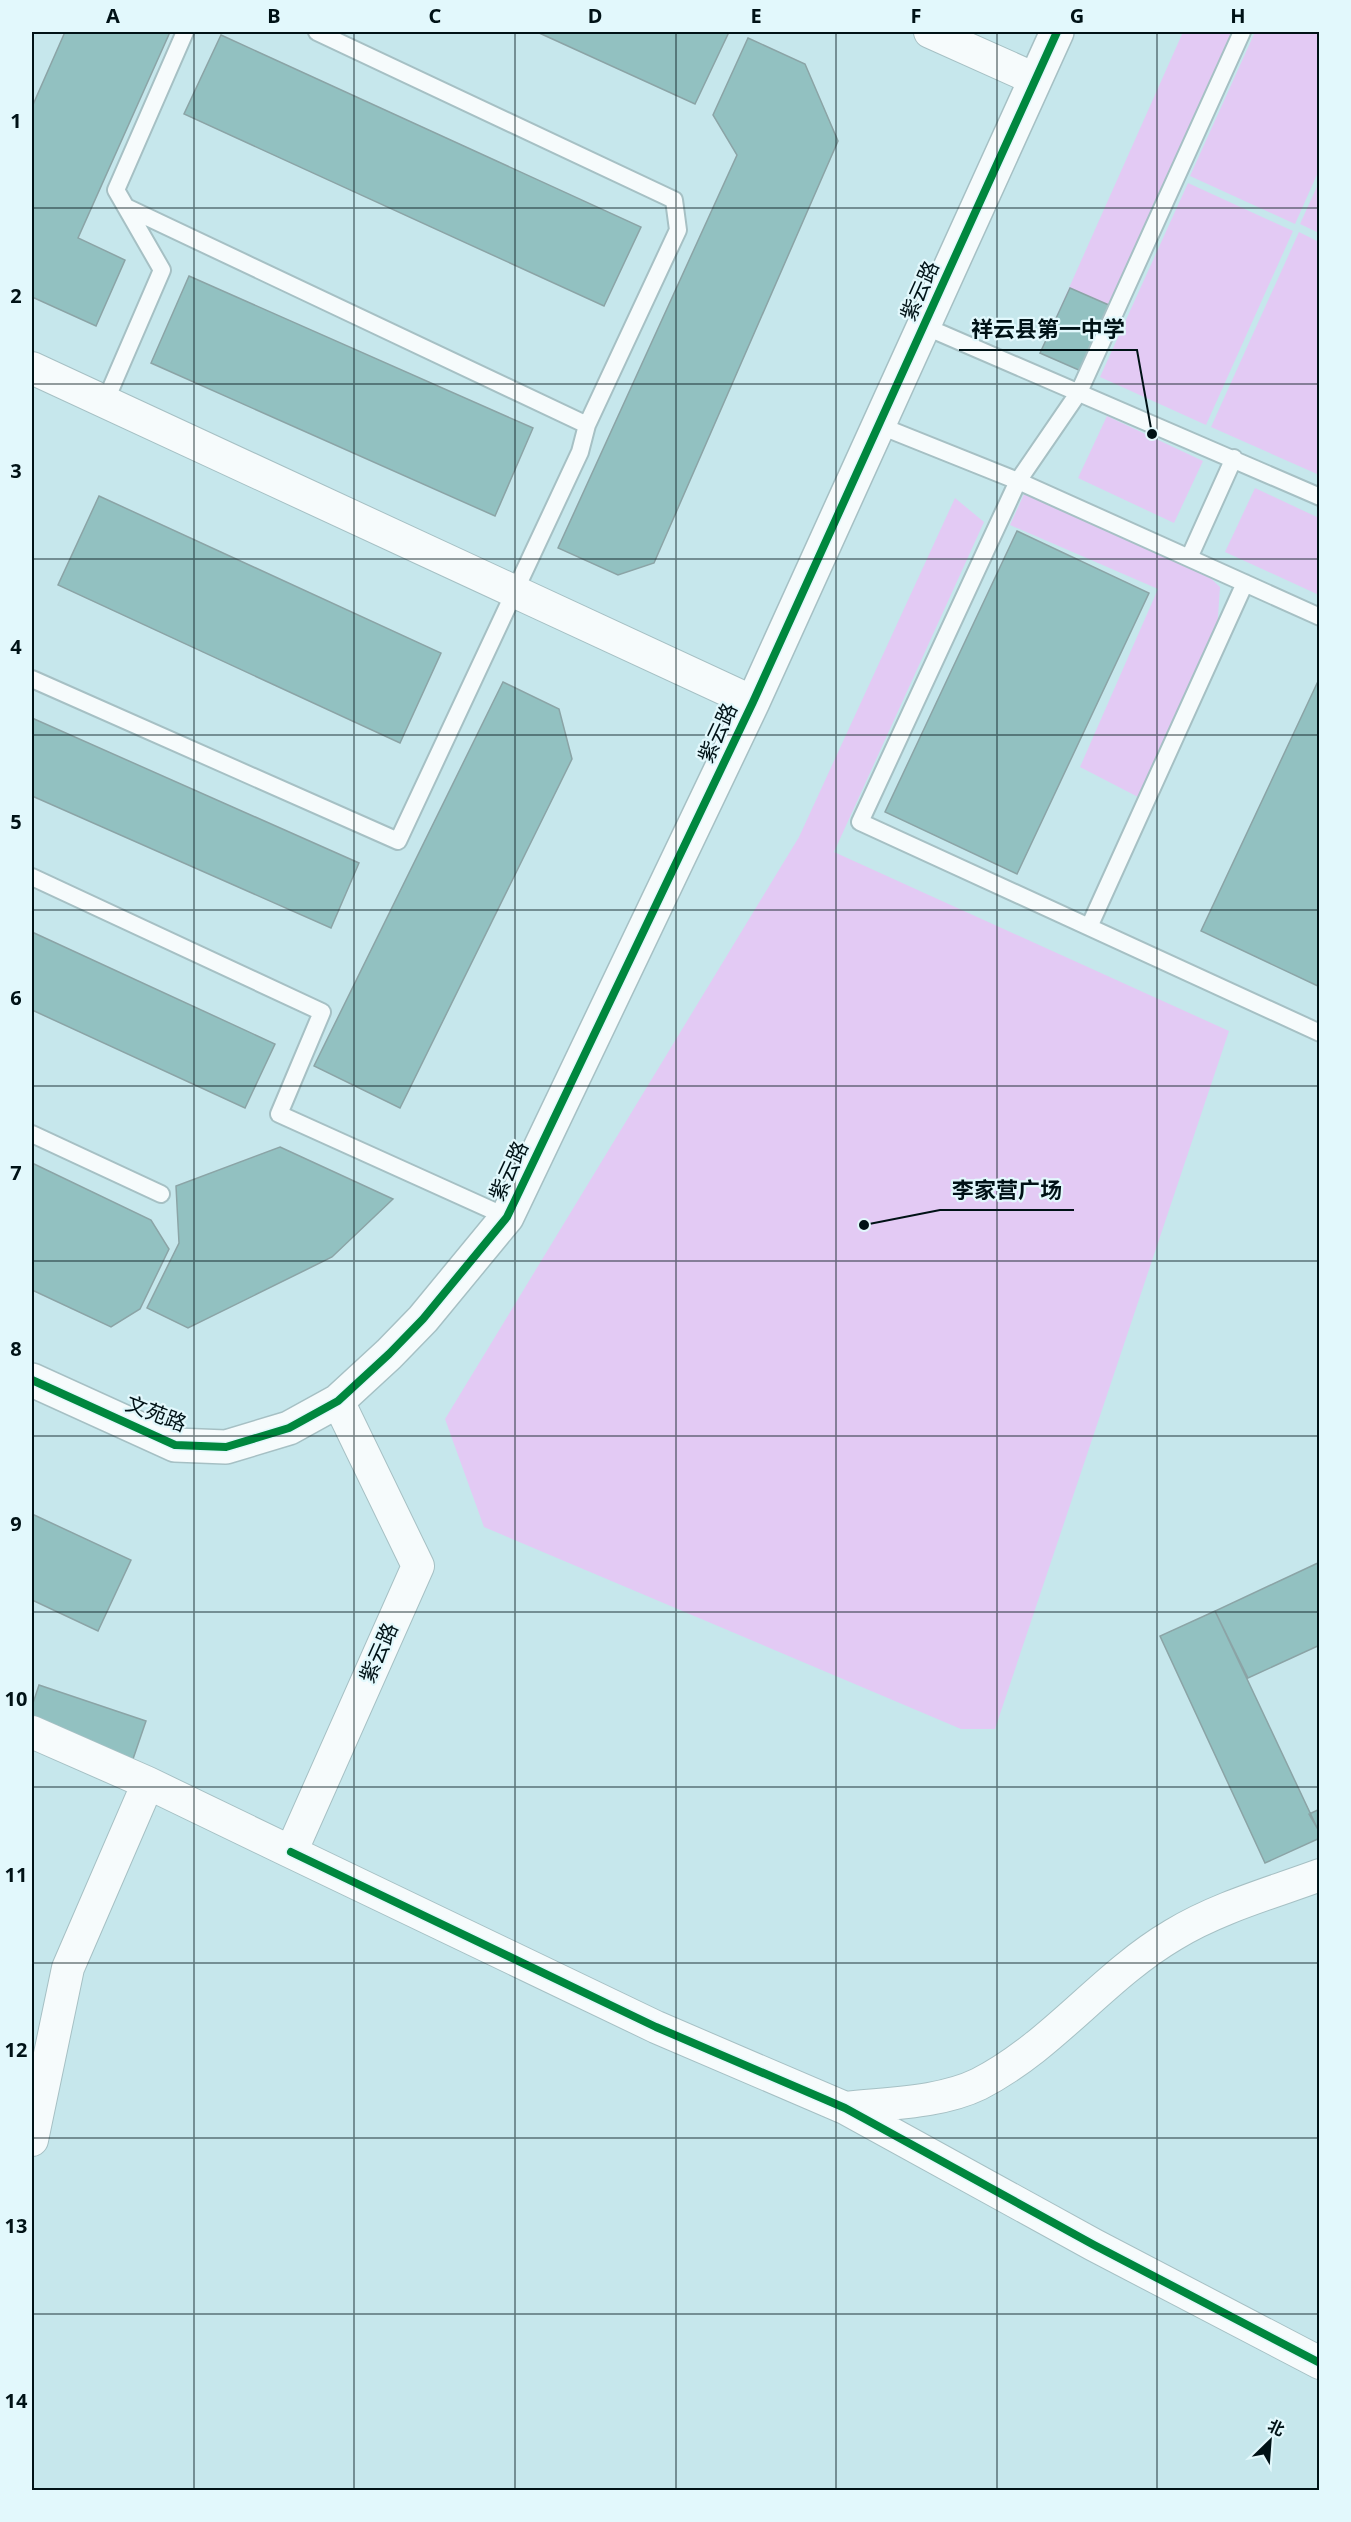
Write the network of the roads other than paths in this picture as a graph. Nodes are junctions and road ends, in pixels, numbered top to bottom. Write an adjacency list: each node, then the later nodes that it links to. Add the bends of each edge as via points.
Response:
1 (185, 32): 7 (lane, via 116,190)
2 (316, 32): 12 (lane, via 674,200 678,230)
3 (930, 32): 6 (street)
4 (1057, 32): 6 (street, 紫云路)
5 (1242, 32): 10 (lane)
6 (1035, 79): 8 (street, 紫云路)
7 (126, 207): 11 (lane, via 162,270); 12 (lane)
8 (924, 326): 10 (lane); 13 (street, 紫云路)
9 (32, 368): 11 (street)
10 (1079, 392): 14 (lane); 15 (lane)
11 (105, 402): 19 (street)
12 (587, 425): 19 (lane, via 580,452)
13 (878, 425): 15 (lane); 22 (street, 紫云路)
14 (1234, 458): 16 (lane); 17 (lane)
15 (1018, 481): 17 (lane); 24 (lane, via 860,822)
16 (1320, 496)
17 (1189, 558): 18 (lane)
18 (1245, 583): 20 (lane); 24 (lane)
19 (513, 591): 21 (lane, via 398,842); 22 (street)
20 (1320, 617)
21 (32, 679)
22 (753, 702): 28 (street, 紫云路)
23 (32, 877): 28 (lane, via 322,1012 279,1114)
24 (1089, 927): 25 (lane)
25 (1320, 1033)
26 (32, 1134): 27 (lane)
27 (161, 1194)
28 (507, 1217): 30 (street, 紫云路, via 423,1319)
29 (32, 1380): 30 (street, 文苑路, via 176,1445 226,1447 289,1428)
30 (338, 1401): 33 (street, 紫云路, via 418,1566)
31 (32, 1732): 32 (street)
32 (148, 1783): 33 (street); 36 (street, via 68,1968)
33 (291, 1852): 35 (street, via 656,2027)
34 (1320, 1875): 35 (street, via 1233,1906 1173,1934 1126,1967 1052,2035 978,2084 931,2098)
35 (845, 2108): 37 (street)
36 (32, 2140)
37 (1320, 2363)

